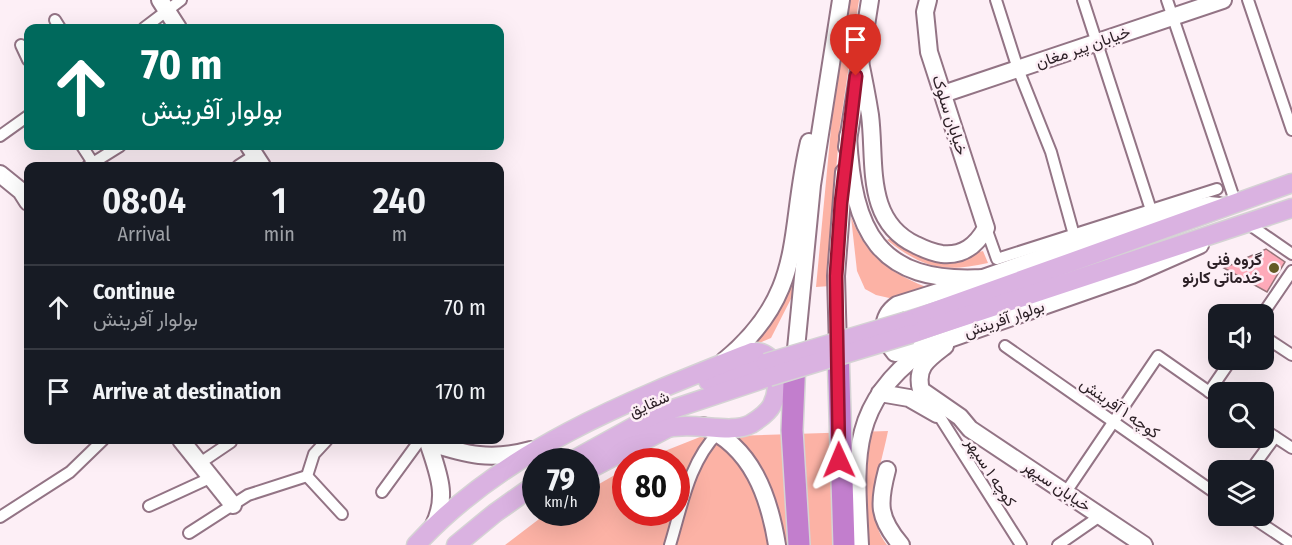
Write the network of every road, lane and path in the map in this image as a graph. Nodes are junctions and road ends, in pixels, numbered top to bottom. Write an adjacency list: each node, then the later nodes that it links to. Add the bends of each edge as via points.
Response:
1 (181, 0): 10 (street)
2 (841, 0): 19 (main road)
3 (870, 0): 17 (main road)
4 (928, 0): 20 (main road, خیابان سلوک, via 929,52)
5 (996, 0): 18 (street)
6 (1083, 0): 14 (street)
7 (1167, 0): 11 (street)
8 (1223, 0): 11 (main road, خیابان پیر مغان)
9 (1248, 0): 22 (street)
10 (164, 5): 12 (street); 13 (main road)
11 (1172, 17): 14 (main road, خیابان پیر مغان); 31 (street)
12 (147, 24)
13 (176, 24)
14 (1097, 42): 18 (main road, خیابان پیر مغان); 33 (street)
15 (21, 45): 16 (street)
16 (24, 51)
17 (859, 57): 24 (main road); 35 (main road, via 870,116 873,179 883,215 902,237 940,254 968,250 978,243)
18 (1018, 69): 20 (main road, خیابان پیر مغان); 36 (street, via 1051,152)
19 (827, 93): 48 (main road, via 812,185); 49 (main road, via 802,171 794,244 782,289 762,325)
20 (943, 94): 35 (main road, خیابان سلوک)
21 (24, 119): 23 (street)
22 (1292, 130)
23 (0, 136)
24 (848, 136): 39 (main road, via 852,192 873,238 885,252 899,264 927,276); 46 (main road, via 836,276)
25 (114, 150): 26 (street)
26 (96, 162)
27 (0, 174): 30 (main road)
28 (1292, 183): 31 (main road, بولوار آفرینش)
29 (1217, 189): 33 (street)
30 (24, 195)
31 (1232, 205): 39 (main road, via 1209,205 1158,217); 41 (main road, بولوار آفرینش)
32 (1292, 208): 34 (main road, بولوار آفرینش)
33 (1151, 210): 36 (street)
34 (1247, 223): 37 (street); 41 (main road, بولوار آفرینش); 42 (main road, بولوار آفرینش, via 1163,263)
35 (986, 228): 36 (street, via 997,259)
36 (1074, 235)
37 (1292, 254)
38 (1292, 271): 40 (street)
39 (983, 278): 44 (main road, بولوار آفرینش, via 897,305 889,311 884,333 895,353)
40 (1270, 304)
41 (909, 327): 50 (main road, bridge)
42 (963, 333): 44 (main road, بولوار آفرینش); 56 (main road, خیابان سپهر, via 924,361 918,377 921,390 960,417)
43 (1274, 343): 47 (street)
44 (931, 345): 52 (main road, via 897,372)
45 (1005, 345): 54 (street, کوچه ۱ آفرینش)
46 (838, 348): 100 (highway)
47 (1292, 355)
48 (795, 359): 99 (highway, via 792,430)
49 (721, 364): 55 (main road, via 752,352 769,355 775,365 777,394 771,407 749,425); 66 (main road, via 618,406)
50 (767, 370): 67 (main road, شقایق, via 649,402); 68 (main road, شقایق, via 655,415)
51 (1208, 391): 54 (street, via 1158,356)
52 (880, 393): 53 (main road, خیابان سپهر, via 909,398); 101 (main road, via 859,443)
53 (938, 414): 56 (main road, خیابان سپهر); 103 (street, کوچه ۱ سپهر)
54 (1114, 422): 79 (street, کوچه ۱ آفرینش); 81 (street)
55 (700, 425): 57 (main road); 73 (main road, via 668,428)
56 (970, 429): 81 (main road, خیابان سپهر)
57 (718, 433): 97 (street, via 703,448 696,464); 98 (main road, via 748,460 774,525)
58 (1275, 437): 69 (street); 71 (street)
59 (99, 444): 89 (street, via 70,472)
60 (185, 444): 72 (main road)
61 (228, 444): 72 (street)
62 (323, 444): 77 (street, via 314,454)
63 (422, 444): 80 (street)
64 (426, 444): 91 (main road, via 441,489 442,510)
65 (438, 444): 70 (main road, via 475,455)
66 (553, 448)
67 (557, 448)
68 (595, 448)
69 (1292, 448)
70 (522, 458)
71 (1258, 460)
72 (200, 463): 78 (main road)
73 (600, 464)
74 (522, 466): 91 (main road, شقایق, via 475,492)
75 (522, 469): 95 (main road, شقایق)
76 (887, 470): 102 (main road, via 880,510 887,529)
77 (307, 476): 85 (street, via 248,495); 87 (street)
78 (210, 478): 84 (street); 85 (main road)
79 (1208, 488)
80 (382, 492)
81 (1066, 492): 88 (main road, خیابان سپهر)
82 (522, 494): 86 (main road)
83 (522, 501): 86 (main road)
84 (148, 506)
85 (233, 506): 92 (street)
86 (495, 513): 96 (main road)
87 (342, 514)
88 (1100, 516): 104 (street); 105 (main road, خیابان سپهر)
89 (0, 517)
90 (1265, 526): 93 (street)
91 (433, 527): 94 (main road, شقایق)
92 (189, 533)
93 (1292, 544)
94 (416, 545)
95 (422, 545)
96 (456, 545)
97 (670, 545)
98 (777, 545)
99 (799, 545)
100 (844, 545)
101 (860, 545)
102 (901, 545)
103 (1021, 545)
104 (1058, 545)
105 (1144, 545)

